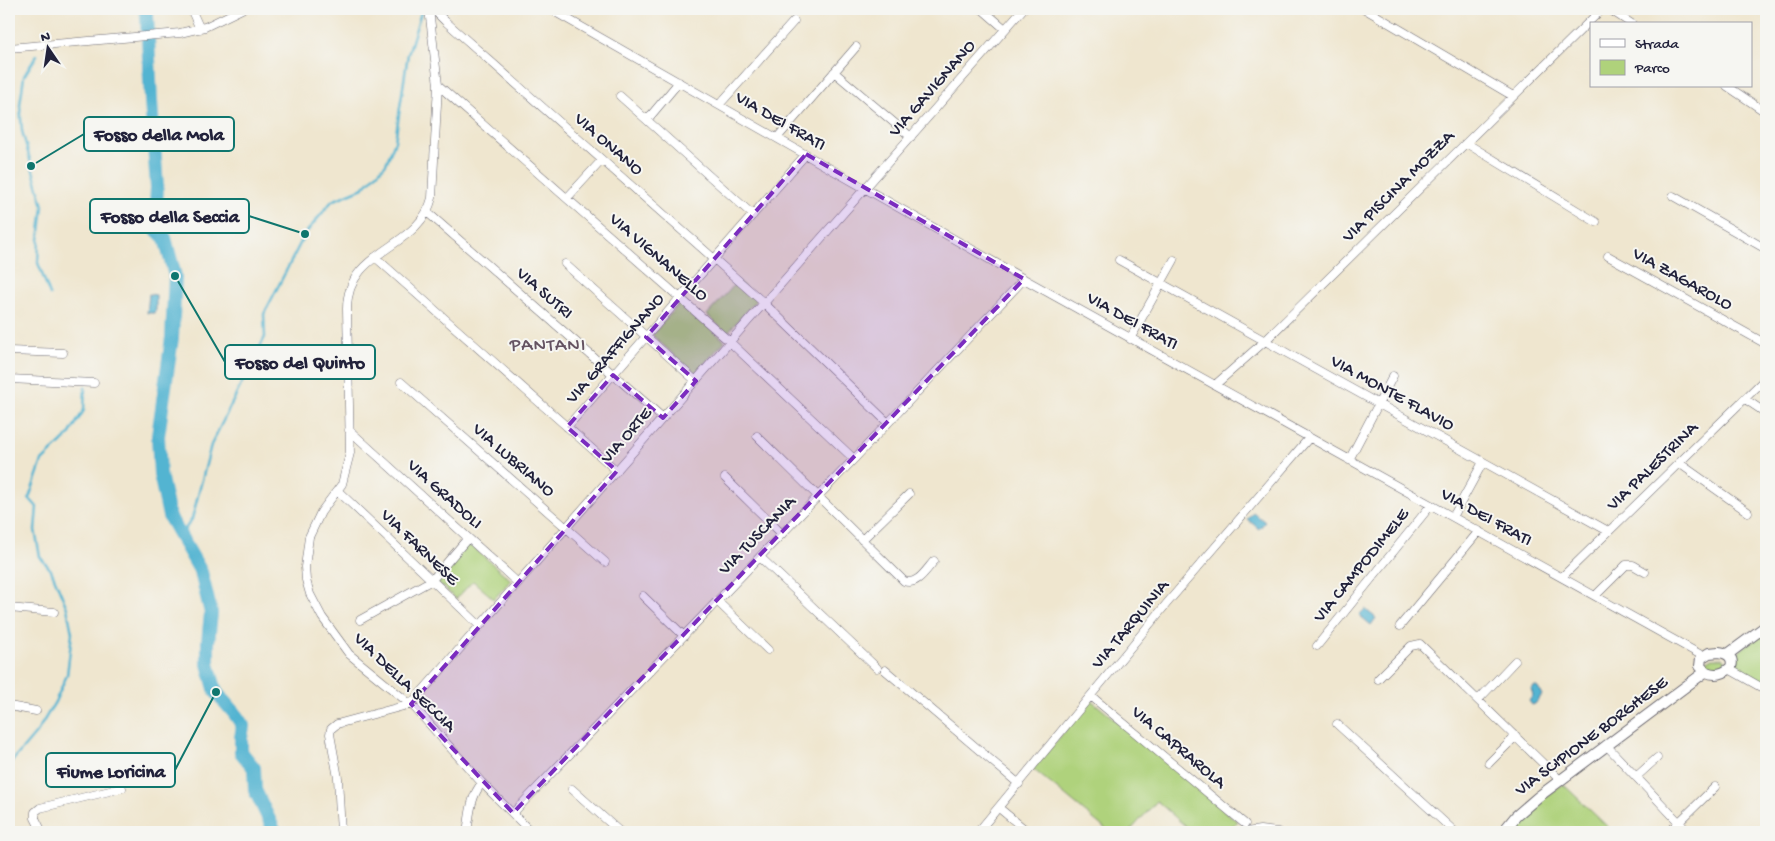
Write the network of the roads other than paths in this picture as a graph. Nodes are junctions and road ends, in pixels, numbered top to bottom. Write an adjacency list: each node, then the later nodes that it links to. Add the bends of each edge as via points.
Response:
1 (191, 9): 13 (street)
2 (242, 9): 13 (street)
3 (429, 9): 19 (street, VIA DELLA SECCIA)
4 (433, 9): 30 (street, VIA ONANO)
5 (982, 9): 14 (street)
6 (1023, 9): 14 (street, VIA GAVIGNANO)
7 (1364, 9): 22 (street)
8 (1602, 9): 22 (street, VIA PISCINA MOZZA)
9 (1609, 9): 12 (street)
10 (554, 10): 18 (street, VIA DEI FRATI)
11 (794, 21): 23 (street)
12 (1629, 22)
13 (200, 29): 16 (street)
14 (1005, 29): 26 (street, VIA GAVIGNANO)
15 (856, 47): 17 (street)
16 (9, 48)
17 (834, 72): 26 (street); 27 (street)
18 (679, 82): 23 (street, VIA DEI FRATI); 25 (street)
19 (438, 85): 33 (street, VIA VIGNANELLO); 34 (street, VIA DELLA SECCIA, via 433,194)
20 (1730, 88): 24 (street)
21 (620, 96): 25 (street)
22 (1513, 96): 28 (street, VIA PISCINA MOZZA)
23 (719, 105): 27 (street, VIA DEI FRATI)
24 (1764, 111)
25 (647, 120): 35 (street)
26 (911, 136): 31 (street, VIA GAVIGNANO)
27 (777, 138): 29 (street, VIA DEI FRATI)
28 (1466, 143): 36 (street); 50 (street, VIA PISCINA MOZZA)
29 (806, 154): 31 (street, VIA DEI FRATI); 35 (street, VIA GRAFFIGNANO)
30 (602, 160): 33 (street); 40 (street, VIA ONANO)
31 (865, 188): 44 (street, VIA DEI FRATI); 47 (street, VIA ORTE)
32 (1673, 196): 37 (street)
33 (567, 198): 46 (street, VIA VIGNANELLO)
34 (427, 212): 39 (street, VIA DELLA SECCIA, via 411,231); 55 (street, VIA SUTRI)
35 (754, 215): 40 (street, VIA GRAFFIGNANO)
36 (1596, 222)
37 (1766, 249)
38 (1608, 256): 52 (street, VIA ZAGAROLO)
39 (375, 257): 68 (street); 69 (street, VIA DELLA SECCIA, via 355,277 347,295)
40 (715, 258): 46 (street, VIA GRAFFIGNANO); 47 (street, VIA ONANO)
41 (1119, 260): 45 (street, VIA MONTE FLAVIO)
42 (1174, 260): 45 (street)
43 (565, 264): 48 (street)
44 (1024, 279): 49 (street, VIA DEI FRATI); 67 (street, VIA TUSCANIA)
45 (1161, 284): 49 (street); 50 (street, VIA MONTE FLAVIO)
46 (680, 298): 48 (street, VIA GRAFFIGNANO); 51 (street, VIA VIGNANELLO)
47 (764, 303): 51 (street, VIA ORTE); 67 (street, VIA ONANO)
48 (646, 337): 55 (street, VIA GRAFFIGNANO); 59 (street)
49 (1130, 338): 62 (street, VIA DEI FRATI)
50 (1265, 341): 62 (street, VIA PISCINA MOZZA); 64 (street, VIA MONTE FLAVIO)
51 (730, 342): 59 (street, VIA ORTE); 72 (street, VIA VIGNANELLO)
52 (1766, 344)
53 (9, 351): 54 (street)
54 (63, 353)
55 (613, 375): 66 (street, VIA SUTRI); 68 (street, VIA GRAFFIGNANO)
56 (1393, 376): 64 (street)
57 (1766, 378): 63 (street, VIA PALESTRINA)
58 (9, 379): 61 (street)
59 (696, 381): 66 (street, VIA ORTE)
60 (401, 382): 84 (street, VIA LUBRIANO)
61 (94, 383)
62 (1215, 385): 71 (street, VIA DEI FRATI)
63 (1745, 399): 65 (street); 75 (street, VIA PALESTRINA)
64 (1378, 404): 73 (street); 74 (street, VIA MONTE FLAVIO)
65 (1766, 413)
66 (663, 418): 76 (street, VIA ORTE)
67 (888, 423): 72 (street, VIA TUSCANIA)
68 (567, 427): 76 (street)
69 (350, 430): 78 (street, VIA DELLA SECCIA, via 349,459); 88 (street, VIA GRADOLI)
70 (757, 436): 80 (street)
71 (1309, 438): 73 (street, VIA DEI FRATI); 116 (street, VIA TARQUINIA)
72 (854, 458): 80 (street, VIA TUSCANIA)
73 (1349, 460): 81 (street, VIA DEI FRATI)
74 (1483, 462): 83 (street); 86 (street, VIA MONTE FLAVIO)
75 (1679, 463): 82 (street); 86 (street, VIA PALESTRINA)
76 (616, 471): 84 (street, VIA ORTE)
77 (725, 478): 87 (street)
78 (338, 491): 95 (street, VIA FARNESE); 118 (street, VIA DELLA SECCIA, via 321,512 309,537 305,567 310,594 349,654)
79 (909, 494): 89 (street)
80 (818, 496): 87 (street, VIA TUSCANIA); 89 (street)
81 (1431, 505): 83 (street, VIA DEI FRATI); 107 (street, VIA CAMPODIMELE)
82 (1748, 512)
83 (1453, 517): 85 (street, VIA DEI FRATI)
84 (566, 528): 92 (street, VIA LUBRIANO); 96 (street, VIA ORTE)
85 (1479, 531): 94 (street, VIA DEI FRATI); 104 (street)
86 (1608, 531): 94 (street, VIA PALESTRINA)
87 (782, 534): 90 (street, VIA TUSCANIA)
88 (468, 538): 95 (street); 96 (street, VIA GRADOLI)
89 (862, 540): 91 (street, via 906,582 916,581)
90 (760, 557): 99 (street, VIA TUSCANIA); 129 (street, via 881,669)
91 (934, 561)
92 (605, 562)
93 (1646, 572): 98 (street, via 1633,564 1626,565)
94 (1562, 577): 98 (street, VIA DEI FRATI)
95 (432, 580): 102 (street); 103 (street, VIA FARNESE)
96 (518, 583): 103 (street, VIA ORTE)
97 (643, 596): 106 (street)
98 (1596, 596): 110 (street, VIA DEI FRATI)
99 (717, 601): 106 (street, VIA TUSCANIA); 108 (street)
100 (9, 608): 101 (street)
101 (54, 612)
102 (360, 620)
103 (480, 626): 118 (street, VIA ORTE)
104 (1400, 626)
105 (1766, 626): 109 (main road)
106 (684, 636): 134 (street, VIA TUSCANIA)
107 (1316, 646)
108 (768, 650)
109 (1728, 654): 110 (main road, via 1719,652); 112 (main road, via 1732,662)
110 (1703, 656): 113 (main road, via 1699,664)
111 (1515, 661): 117 (street)
112 (1729, 669): 113 (main road, via 1717,674); 115 (street)
113 (1705, 672): 123 (main road, VIA SCIPIONE BORGHESE)
114 (1378, 679): 117 (street, via 1418,643)
115 (1766, 690)
116 (1091, 696): 129 (street, VIA TARQUINIA); 136 (street, VIA CAPRAROLA)
117 (1478, 700): 122 (street)
118 (411, 704): 128 (street, VIA DELLA SECCIA); 139 (street, via 337,724 331,729)
119 (9, 706): 120 (street)
120 (36, 711)
121 (1337, 724): 147 (street)
122 (1516, 736): 125 (street); 127 (street)
123 (1606, 745): 126 (street); 127 (main road, VIA SCIPIONE BORGHESE)
124 (1657, 758): 126 (street)
125 (1489, 763)
126 (1636, 777): 135 (street)
127 (1560, 780): 137 (main road, VIA SCIPIONE BORGHESE, via 1529,804)
128 (482, 783): 134 (street, VIA DELLA SECCIA); 140 (street, via 473,797)
129 (1018, 784): 133 (street, VIA TARQUINIA)
130 (1715, 787): 135 (street)
131 (122, 788): 138 (street, via 40,808 35,812 35,818)
132 (572, 789): 142 (street)
133 (999, 808): 143 (street, VIA TARQUINIA); 144 (street)
134 (513, 813): 141 (street, VIA DELLA SECCIA)
135 (1679, 822): 148 (street); 149 (street)
136 (1245, 824)
137 (1509, 830)
138 (42, 832)
139 (341, 832)
140 (467, 832)
141 (531, 832)
142 (620, 832)
143 (978, 832)
144 (1028, 832)
145 (1246, 832): 146 (street)
146 (1278, 832)
147 (1455, 832)
148 (1669, 832)
149 (1688, 832)

